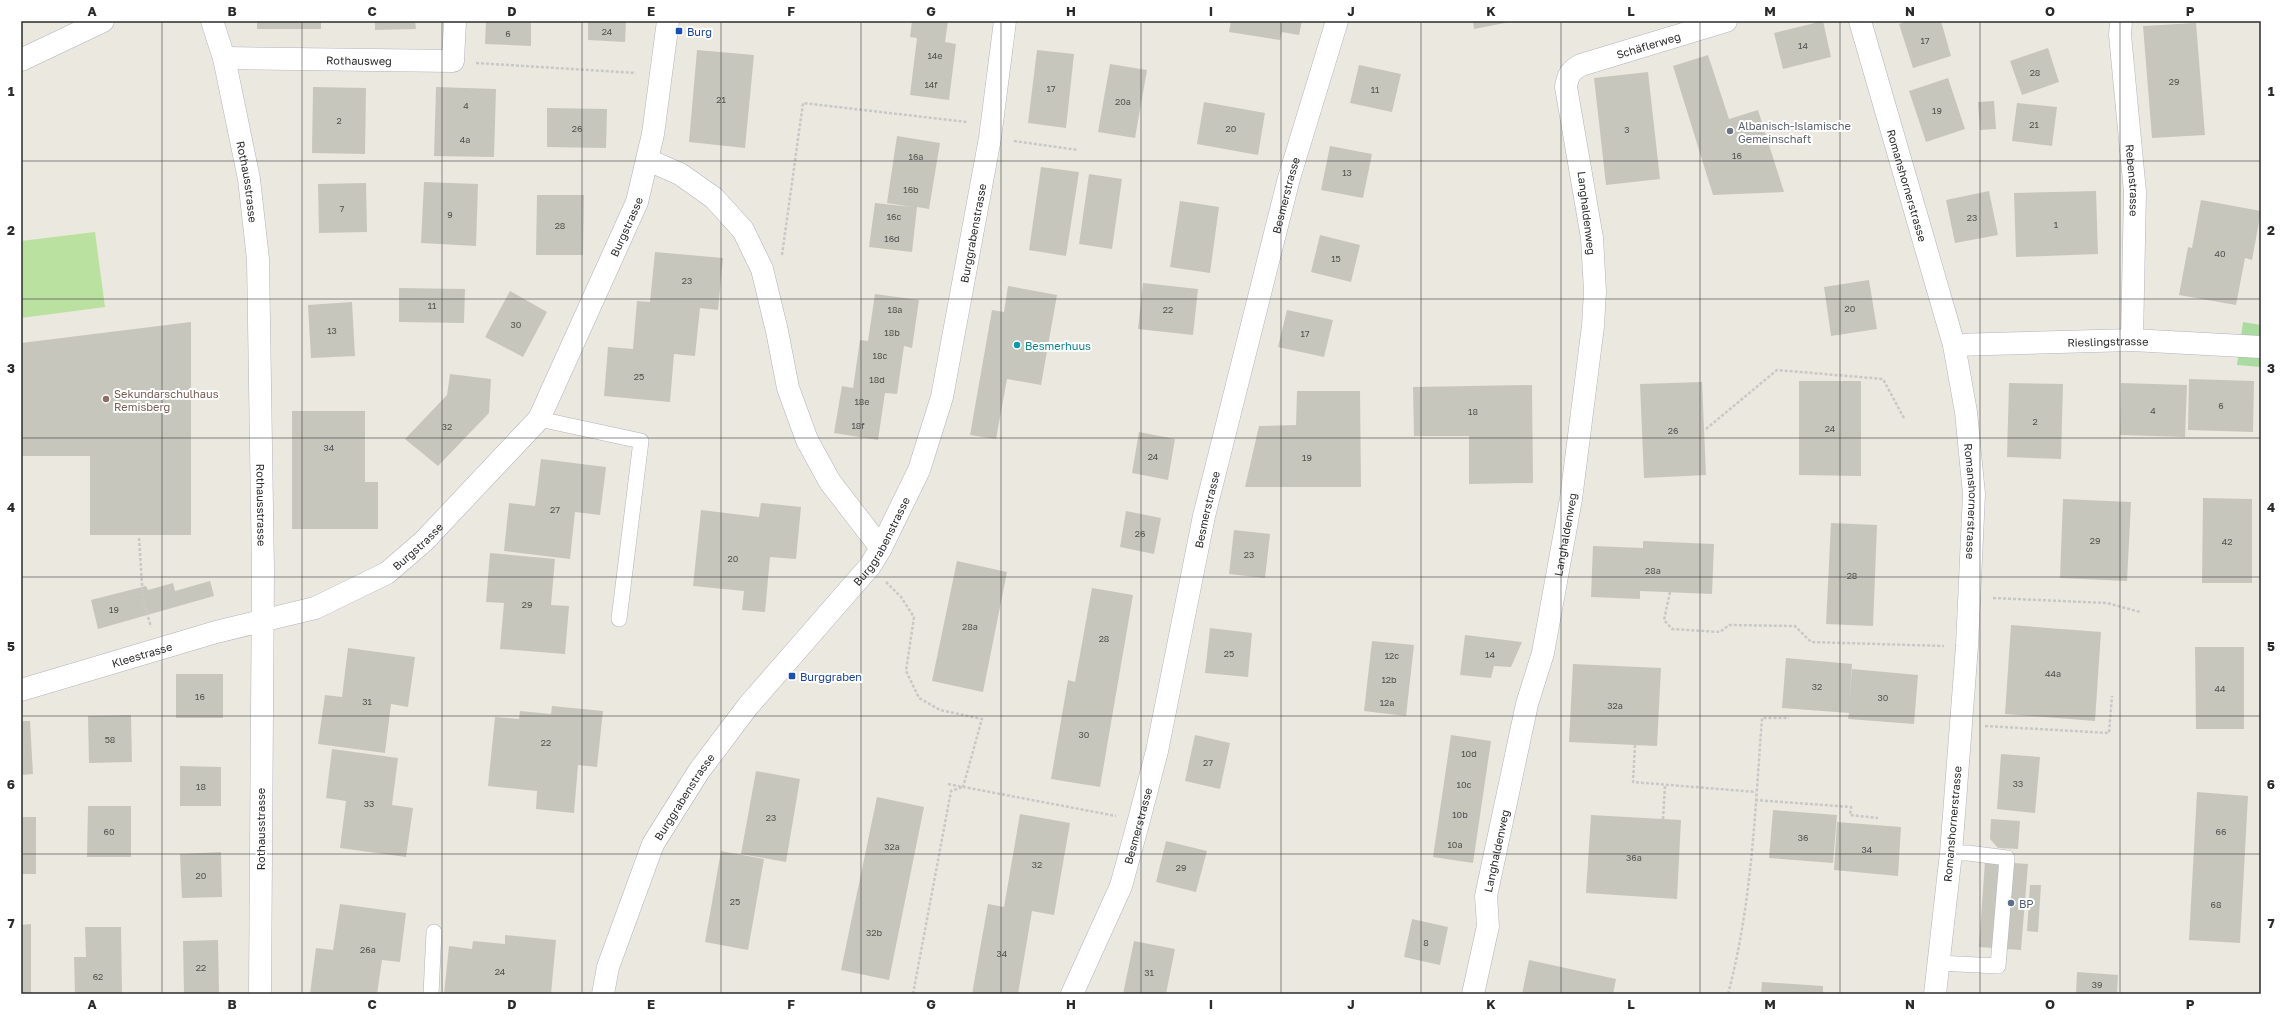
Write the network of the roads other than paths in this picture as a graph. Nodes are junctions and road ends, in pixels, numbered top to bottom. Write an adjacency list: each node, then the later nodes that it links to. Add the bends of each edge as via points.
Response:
1 (103, 21): 11 (street)
2 (212, 21): 10 (street, Rothausstrasse)
3 (455, 21): 10 (street, Rothausweg, via 453,62)
4 (668, 21): 13 (street, Burgstrasse)
5 (1005, 21): 18 (street, Burggrabenstrasse, via 990,132 942,397 919,470)
6 (1337, 21): 28 (street, Besmerstrasse, via 1289,178 1204,516 1157,751 1121,886)
7 (1726, 21): 12 (street, Schäflerweg)
8 (1860, 21): 15 (street, Romanshornerstrasse)
9 (2121, 21): 14 (street, Rebenstrasse, via 2120,35 2135,192)
10 (224, 58): 20 (street, Rothausstrasse, via 249,179 258,259)
11 (21, 60)
12 (1571, 70): 29 (street, Langhaldenweg, via 1566,87 1592,238 1595,291 1593,326 1571,499 1543,653 1527,704 1486,896 1488,926)
13 (648, 160): 17 (street, Burgstrasse, via 637,202); 18 (street, via 680,174 714,198 743,230 762,269 788,388 807,440)
14 (2132, 340): 15 (street, Rieslingstrasse); 16 (street, Rieslingstrasse)
15 (1954, 345): 22 (street, Romanshornerstrasse, via 1966,412 1974,494 1967,646)
16 (2261, 347)
17 (539, 419): 19 (lane, via 641,441); 20 (street, Burgstrasse, via 424,541 388,573 315,608)
18 (875, 557): 27 (street, Burggrabenstrasse, via 748,706 699,771 653,844 608,967)
19 (619, 619)
20 (262, 621): 21 (street, Kleestrasse, via 216,632); 25 (street, Rothausstrasse)
21 (21, 690)
22 (1951, 853): 24 (street, Romanshornerstrasse); 24 (lane, via 2006,858 1998,966)
23 (434, 932): 26 (lane)
24 (1938, 963): 30 (street, Romanshornerstrasse)
25 (260, 994)
26 (431, 994)
27 (603, 994)
28 (1072, 994)
29 (1473, 994)
30 (1935, 994)

